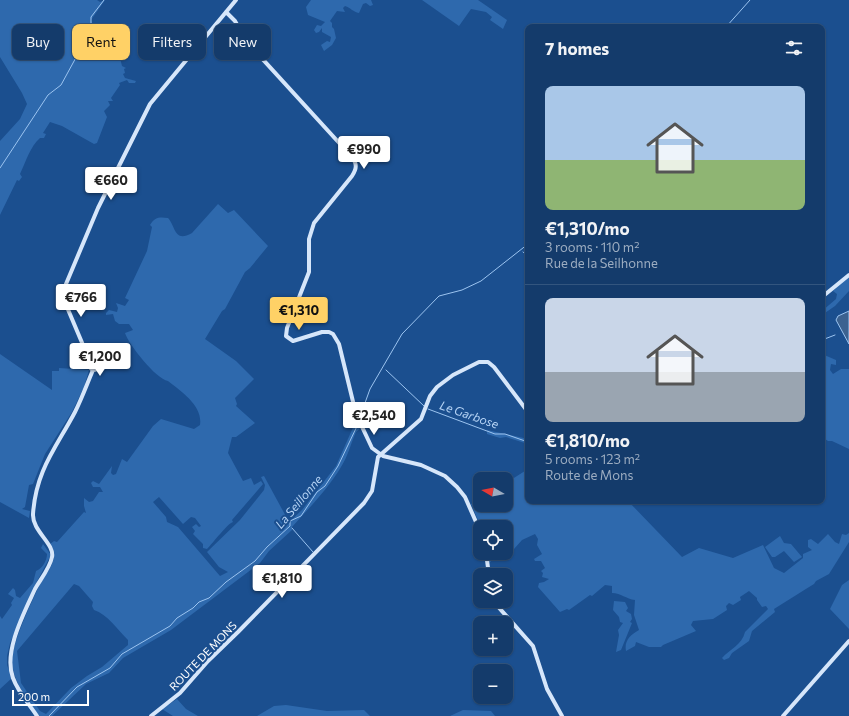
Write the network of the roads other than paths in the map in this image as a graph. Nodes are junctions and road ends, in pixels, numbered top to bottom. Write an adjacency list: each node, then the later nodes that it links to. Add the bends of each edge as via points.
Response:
1 (236, 0): 3 (street)
2 (239, 0): 3 (street)
3 (227, 13): 7 (street, via 236,21 246,41 356,164 352,176 314,223 309,239 309,272 285,334 293,341 326,332 331,332 335,336 356,415 372,448); 11 (street, via 150,104 97,210 66,284 64,300 92,362 98,367 93,370 75,410 51,451 42,473 33,518 36,528 51,549 52,558 34,592 10,651 10,665 13,679)
4 (849, 275): 5 (street)
5 (825, 295)
6 (525, 408): 7 (street, via 491,363 479,362 453,375 437,387 430,396 421,419)
7 (380, 455): 8 (street, via 421,465 445,476 465,497); 12 (street, ROUTE DE MONS, via 372,491 364,503 208,661 180,693)
8 (475, 520)
9 (499, 608): 13 (street, via 533,646 547,689)
10 (849, 641): 14 (street)
11 (37, 716)
12 (151, 716)
13 (562, 716)
14 (783, 716)

